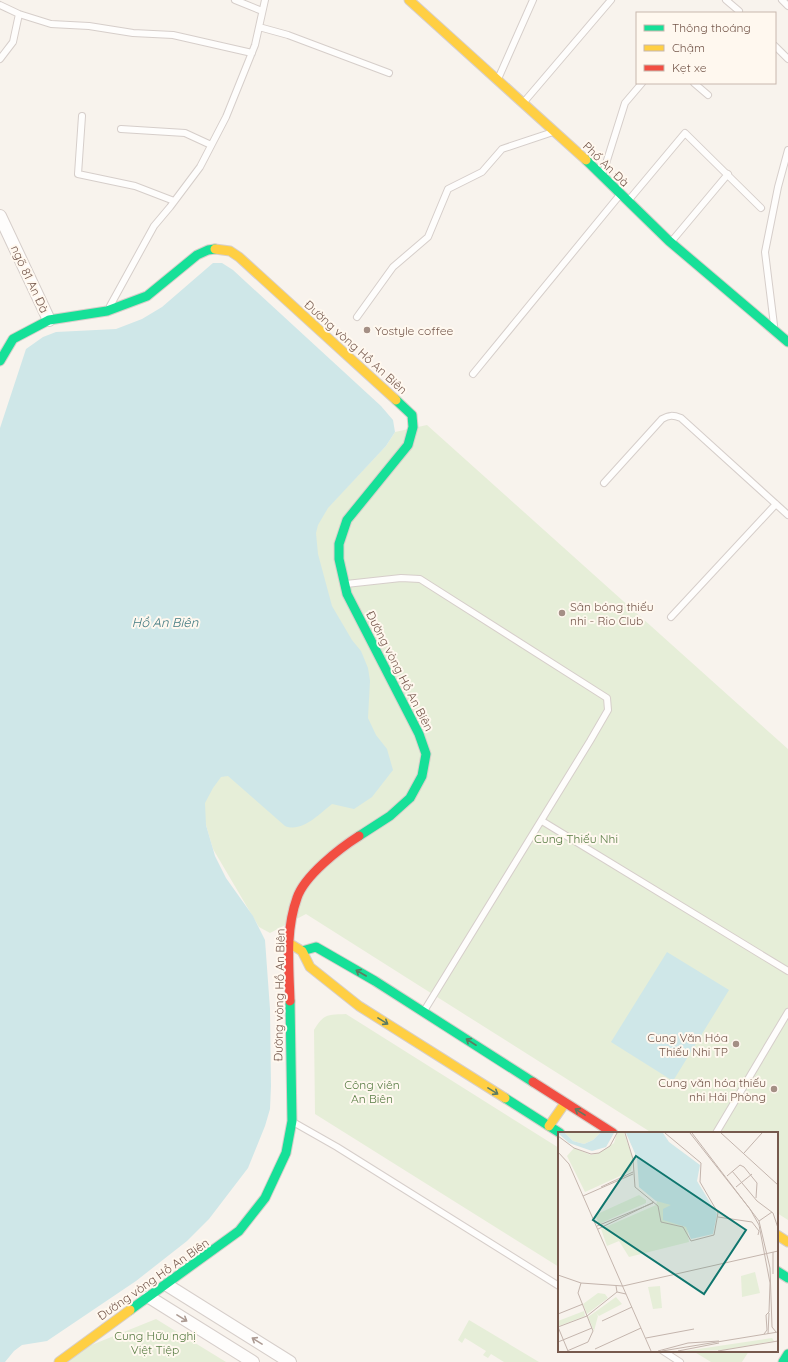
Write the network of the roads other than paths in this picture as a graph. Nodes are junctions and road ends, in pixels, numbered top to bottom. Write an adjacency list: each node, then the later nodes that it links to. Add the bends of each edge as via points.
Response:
1 (235, 0): 10 (lane)
2 (265, 0): 10 (lane)
3 (409, 0): 19 (street, Phố An Đà)
4 (533, 0): 19 (lane)
5 (611, 0): 23 (lane)
6 (726, 0): 11 (lane)
7 (782, 0): 9 (lane)
8 (0, 5): 12 (lane)
9 (788, 6)
10 (262, 11): 13 (lane)
11 (739, 11)
12 (19, 14): 15 (lane, via 51,24 173,35); 16 (lane, via 13,42)
13 (259, 27): 15 (lane); 18 (lane)
14 (776, 47): 17 (lane)
15 (252, 53): 27 (lane, via 226,117)
16 (0, 59)
17 (788, 59)
18 (389, 72)
19 (498, 81): 23 (street, Phố An Đà)
20 (641, 84): 30 (lane, via 625,103)
21 (695, 84): 22 (lane)
22 (708, 94)
23 (523, 103): 26 (street, Phố An Đà)
24 (82, 116): 33 (lane, via 78,174 135,186)
25 (121, 129): 27 (lane, via 184,133)
26 (554, 132): 30 (street, Phố An Đà); 39 (lane, via 502,148 482,172 448,189 428,237 393,267)
27 (211, 145): 33 (lane, via 200,167)
28 (788, 150): 29 (lane)
29 (785, 172): 41 (lane, via 765,252)
30 (603, 174): 32 (street, Phố An Đà)
31 (728, 174): 34 (lane, via 684,133); 35 (lane); 37 (lane)
32 (620, 195): 34 (street, Phố An Đà); 44 (lane)
33 (174, 201): 38 (lane, via 154,226)
34 (627, 202): 37 (street, Phố An Đà)
35 (761, 208)
36 (0, 216): 40 (street, ngõ 81 An Đà)
37 (670, 243): 41 (street, Phố An Đà)
38 (108, 311): 40 (street, Đường vòng Hồ An Biên); 48 (street, Đường vòng Hồ An Biên, via 147,296 197,255 208,250 230,251 412,414 414,427 408,445 347,520 339,544)
39 (356, 317)
40 (49, 320): 43 (street, Đường vòng Hồ An Biên, via 13,339)
41 (775, 330): 42 (street, Phố An Đà)
42 (788, 342)
43 (0, 361)
44 (473, 374)
45 (604, 483): 46 (lane, via 662,419 674,415 681,418)
46 (776, 504): 47 (lane); 49 (lane)
47 (788, 515)
48 (344, 584): 50 (lane, via 401,578 420,579 607,698 608,710); 51 (street, Đường vòng Hồ An Biên, via 419,734 426,754 422,776 410,798 390,816 337,850 304,885 297,897)
49 (671, 618)
50 (542, 821): 53 (lane); 54 (lane)
51 (289, 943): 52 (street); 57 (street, Đường vòng Hồ An Biên, via 288,1005)
52 (302, 951): 54 (street, one-way to 52, via 316,947); 58 (street, one-way to 58, via 310,967 359,1006)
53 (788, 971)
54 (423, 1012): 56 (street, one-way to 54)
55 (788, 1012): 61 (lane)
56 (565, 1103): 58 (street); 60 (street, one-way to 56)
57 (292, 1122): 66 (street, Đường vòng Hồ An Biên, via 286,1153 266,1198 238,1231); 67 (lane, via 337,1147)
58 (549, 1126): 59 (street)
59 (558, 1132)
60 (611, 1132)
61 (717, 1132)
62 (778, 1236): 63 (street)
63 (788, 1242)
64 (778, 1272): 65 (street)
65 (788, 1278)
66 (167, 1285): 68 (street, Đường vòng Hồ An Biên); 73 (street, one-way to 66)
67 (558, 1285)
68 (149, 1297): 71 (street, Đường vòng Hồ An Biên); 72 (street, one-way to 72)
69 (665, 1352): 74 (lane)
70 (788, 1354): 75 (street)
71 (59, 1362)
72 (253, 1362)
73 (290, 1362)
74 (680, 1362)
75 (783, 1362)

